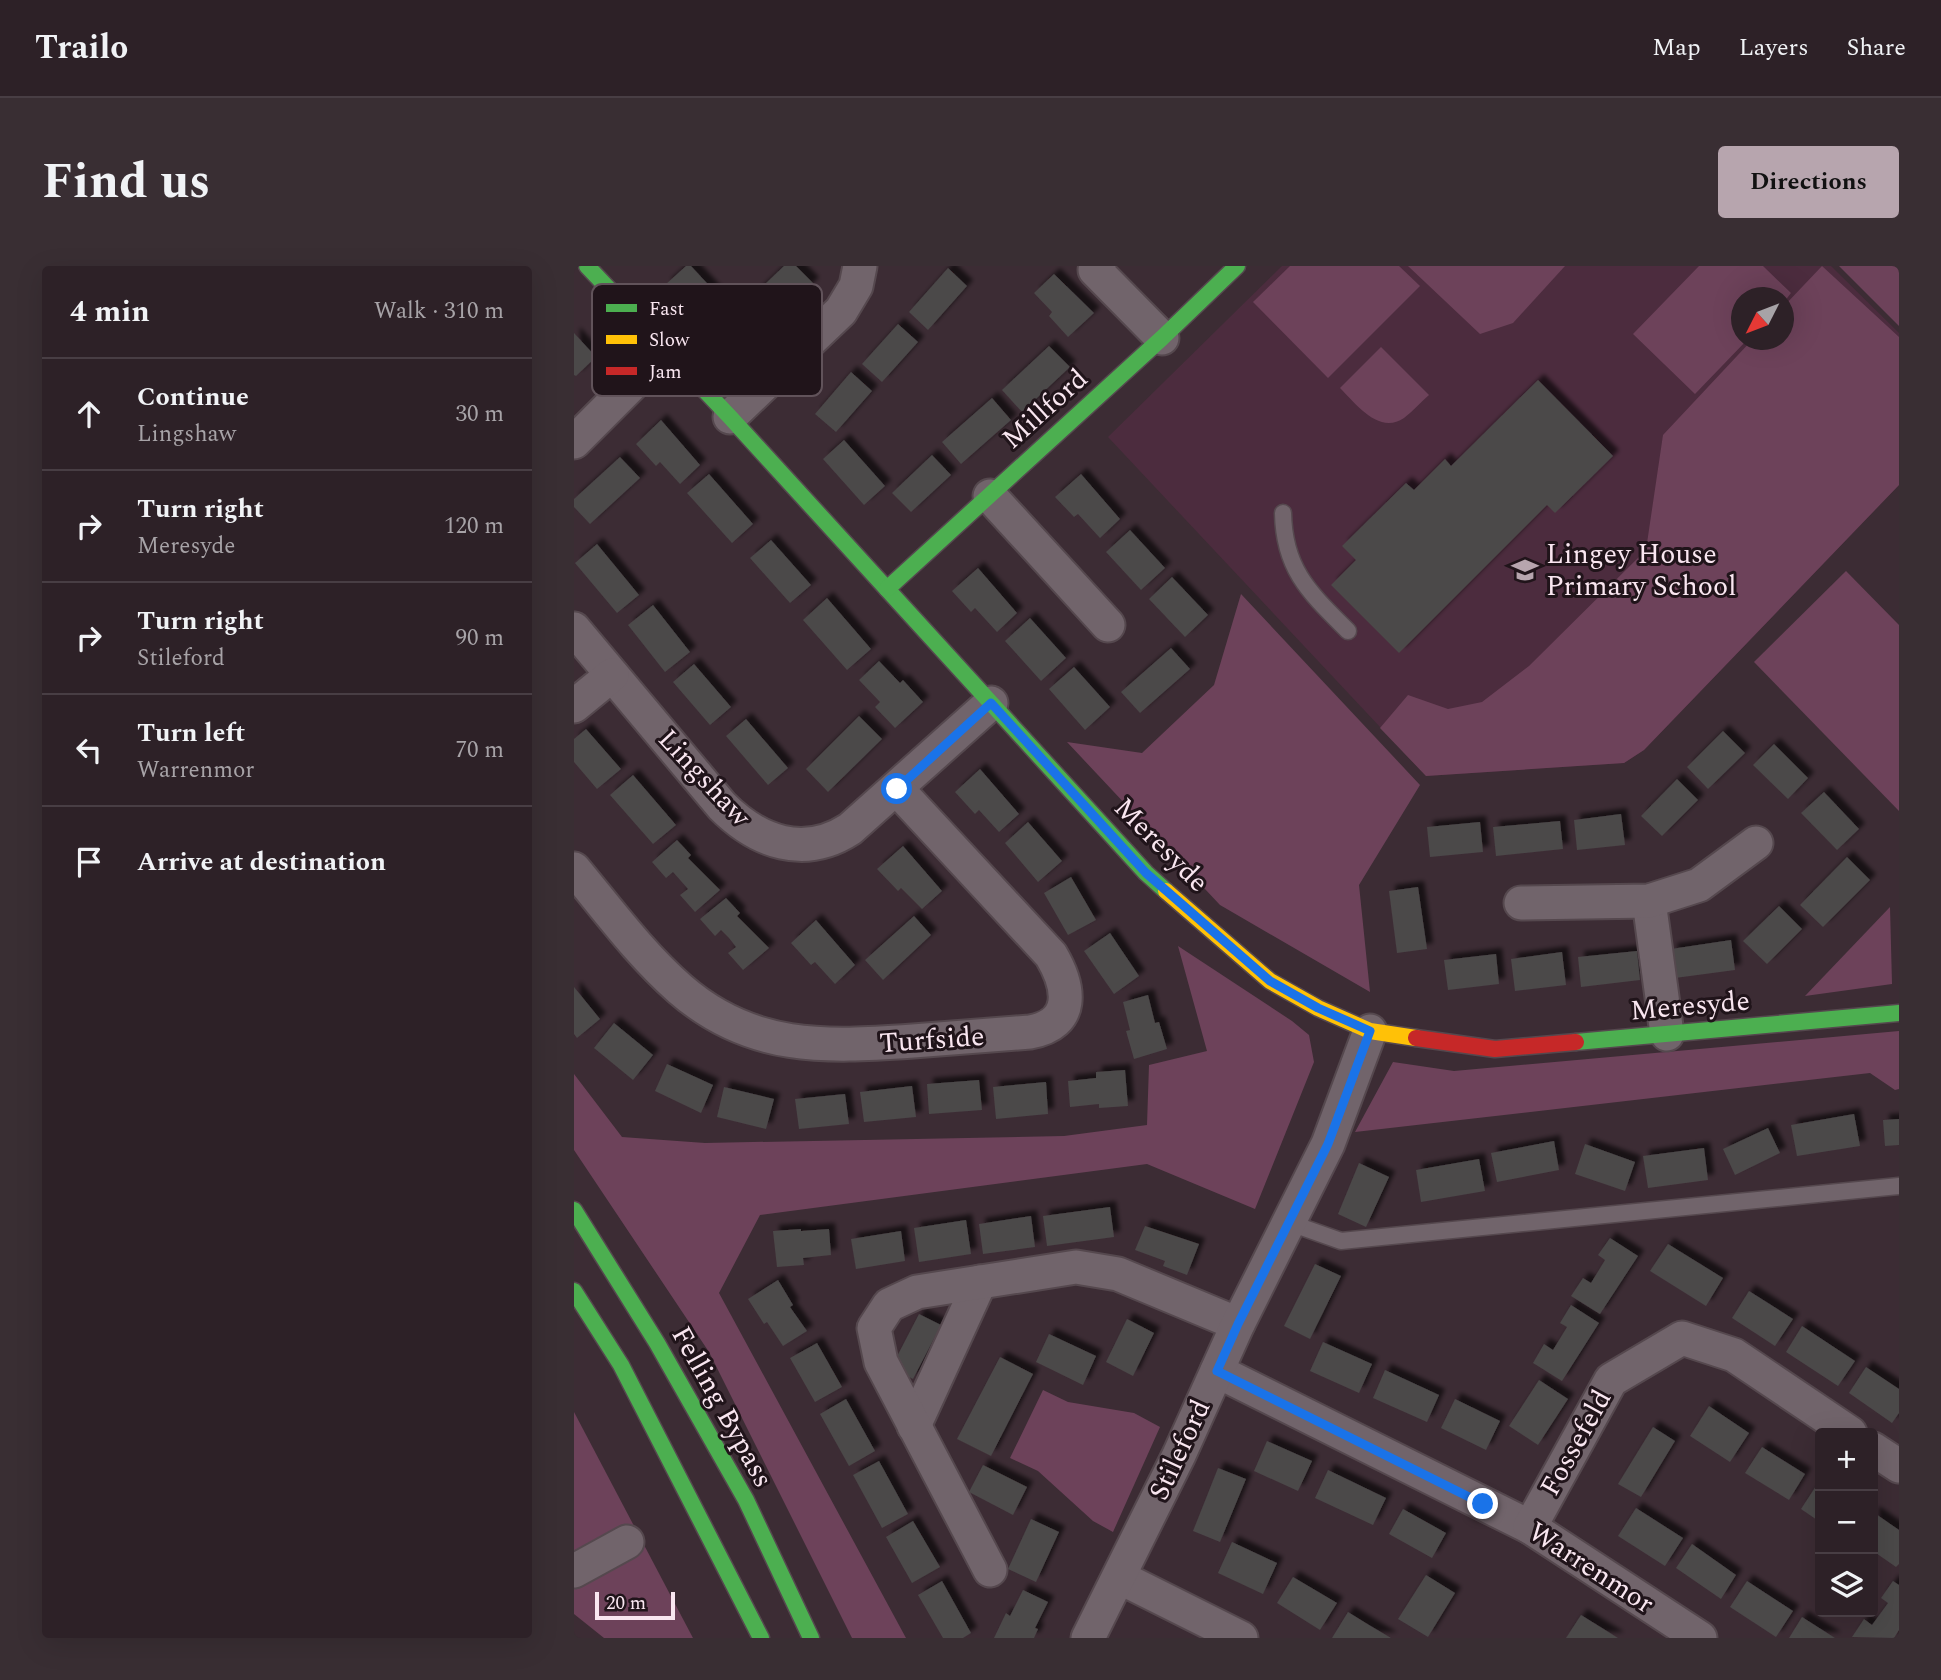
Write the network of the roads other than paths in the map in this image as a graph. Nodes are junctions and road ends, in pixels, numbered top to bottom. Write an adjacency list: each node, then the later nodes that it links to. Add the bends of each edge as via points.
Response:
1 (587, 266): 5 (main road, Meresyde)
2 (860, 266): 6 (street, via 856,286 841,311)
3 (1099, 266): 7 (street, via 1095,270)
4 (1237, 266): 7 (main road, Millford)
5 (604, 284)
6 (822, 329)
7 (1162, 338): 13 (main road, Millford)
8 (620, 396): 12 (street)
9 (710, 396): 11 (main road, Meresyde)
10 (752, 396): 11 (street)
11 (730, 417): 15 (main road, Meresyde)
12 (574, 442)
13 (990, 496): 15 (main road, Millford); 16 (street)
14 (1283, 513): 18 (lane, via 1283,538 1294,569)
15 (887, 589): 20 (main road, Meresyde)
16 (1108, 625)
17 (574, 629): 19 (street, Lingshaw)
18 (1349, 631)
19 (612, 675): 21 (street); 22 (street, Lingshaw, via 722,806 750,831 766,838 798,845 838,837)
20 (991, 703): 22 (street, Lingshaw); 28 (main road, Meresyde, via 1146,873 1270,981)
21 (574, 706)
22 (897, 789): 24 (street, Turfside, via 1051,956 1065,986 1062,1014 1053,1024 1030,1032 844,1046 757,1033 706,1009 681,990 649,960)
23 (1756, 843): 25 (street, via 1699,885)
24 (574, 869)
25 (1649, 901): 26 (street); 29 (street)
26 (1521, 903)
27 (1899, 1013): 29 (main road, Meresyde)
28 (1370, 1031): 29 (main road, Meresyde, via 1495,1049); 32 (street, Stileford, via 1328,1144)
29 (1667, 1034)
30 (1899, 1185): 32 (lane, via 1342,1241)
31 (574, 1210): 47 (main road, Felling Bypass, via 657,1343 746,1500)
32 (1290, 1223): 35 (street, Stileford)
33 (980, 1282): 35 (street, via 1076,1267 1118,1273); 37 (street); 37 (street, via 917,1292 889,1306 874,1328 881,1362)
34 (574, 1291): 46 (main road, via 621,1365)
35 (1238, 1324): 36 (street, Stileford)
36 (1217, 1371): 41 (street, Warrenmor); 45 (street, Stileford)
37 (914, 1426): 43 (street)
38 (1843, 1428): 41 (street, Fossefeld, via 1734,1355 1682,1338 1611,1380)
39 (1878, 1452): 40 (street)
40 (1899, 1466)
41 (1530, 1527): 50 (street, Warrenmor)
42 (627, 1542): 44 (street)
43 (990, 1570)
44 (574, 1571)
45 (1119, 1577): 48 (street, Stileford); 49 (street)
46 (761, 1638)
47 (811, 1638)
48 (1088, 1638)
49 (1241, 1638)
50 (1700, 1638)

